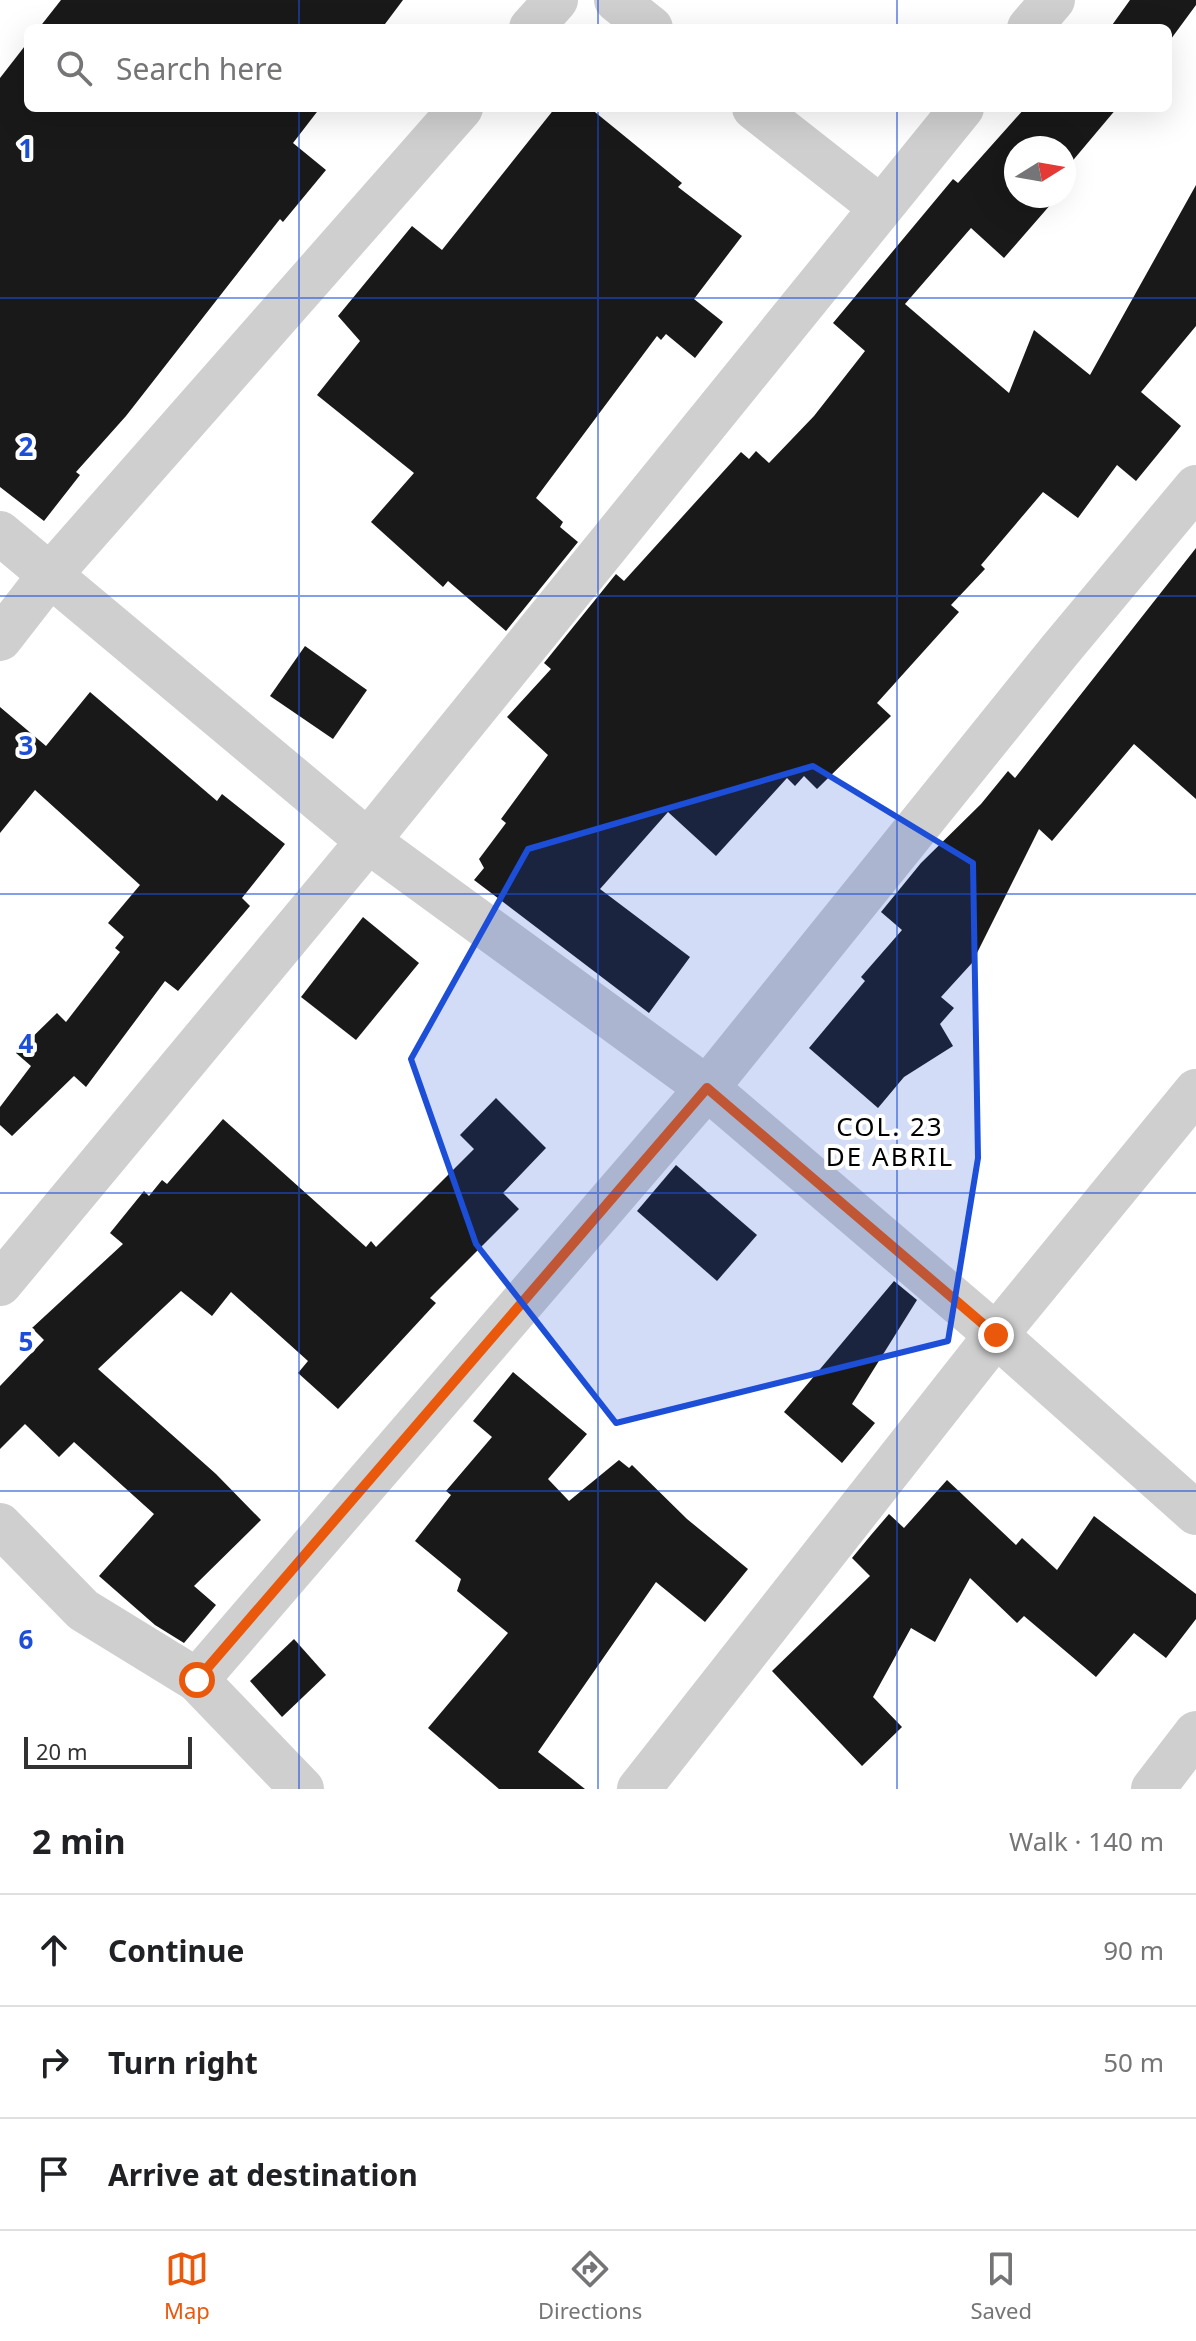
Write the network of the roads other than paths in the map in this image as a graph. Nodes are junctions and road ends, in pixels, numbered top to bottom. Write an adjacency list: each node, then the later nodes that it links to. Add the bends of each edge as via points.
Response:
1 (556, 0): 4 (street)
2 (616, 0): 5 (street)
3 (1053, 0): 6 (street)
4 (535, 24)
5 (646, 24)
6 (1032, 24)
7 (457, 112): 13 (street)
8 (759, 112): 10 (street)
9 (959, 112): 10 (street)
10 (879, 206): 15 (street)
11 (1196, 487): 16 (street)
12 (0, 533): 13 (street)
13 (49, 576): 14 (street); 15 (street)
14 (0, 639)
15 (368, 841): 16 (street); 18 (street)
16 (707, 1088): 19 (street); 22 (street)
17 (1196, 1091): 19 (street)
18 (0, 1284)
19 (996, 1335): 20 (street); 25 (street)
20 (1196, 1513)
21 (0, 1525): 22 (street, via 83,1610)
22 (197, 1680): 24 (street)
23 (1196, 1733): 26 (street)
24 (302, 1789)
25 (639, 1789)
26 (1153, 1789)

